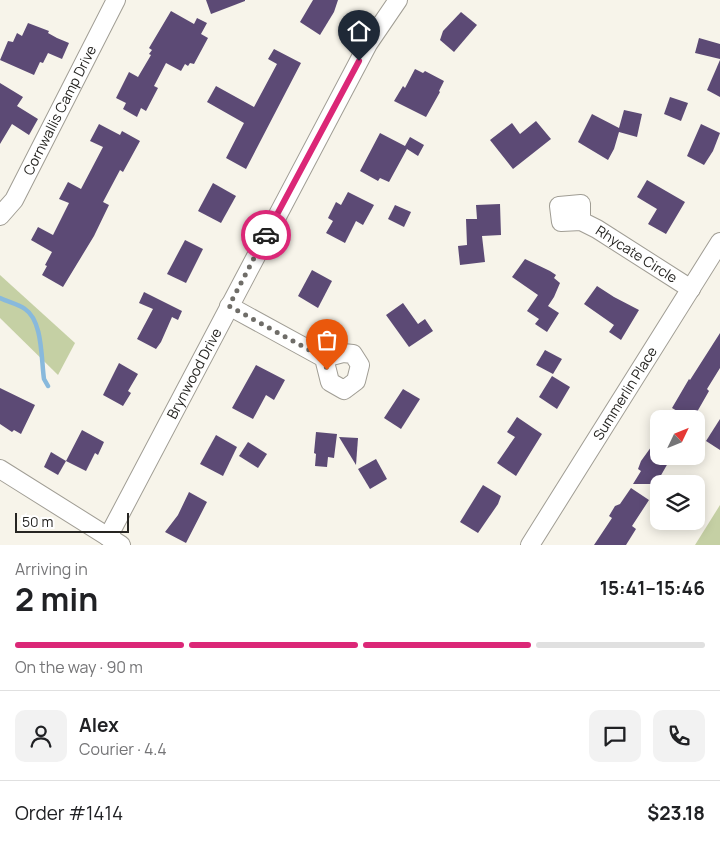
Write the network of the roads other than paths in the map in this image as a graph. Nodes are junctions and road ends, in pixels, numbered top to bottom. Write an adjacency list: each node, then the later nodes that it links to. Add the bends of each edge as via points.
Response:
1 (116, 0): 3 (street, Cornwallis Camp Drive, via 14,200)
2 (398, 0): 7 (street, Brynwood Drive, via 368,44)
3 (0, 216)
4 (582, 221): 6 (street, Rhycate Circle)
5 (720, 242): 6 (street, Summerlin Place)
6 (691, 289): 11 (street, Summerlin Place)
7 (229, 306): 8 (street); 10 (street, Brynwood Drive)
8 (324, 358)
9 (0, 469): 10 (street)
10 (114, 541)
11 (530, 545)

